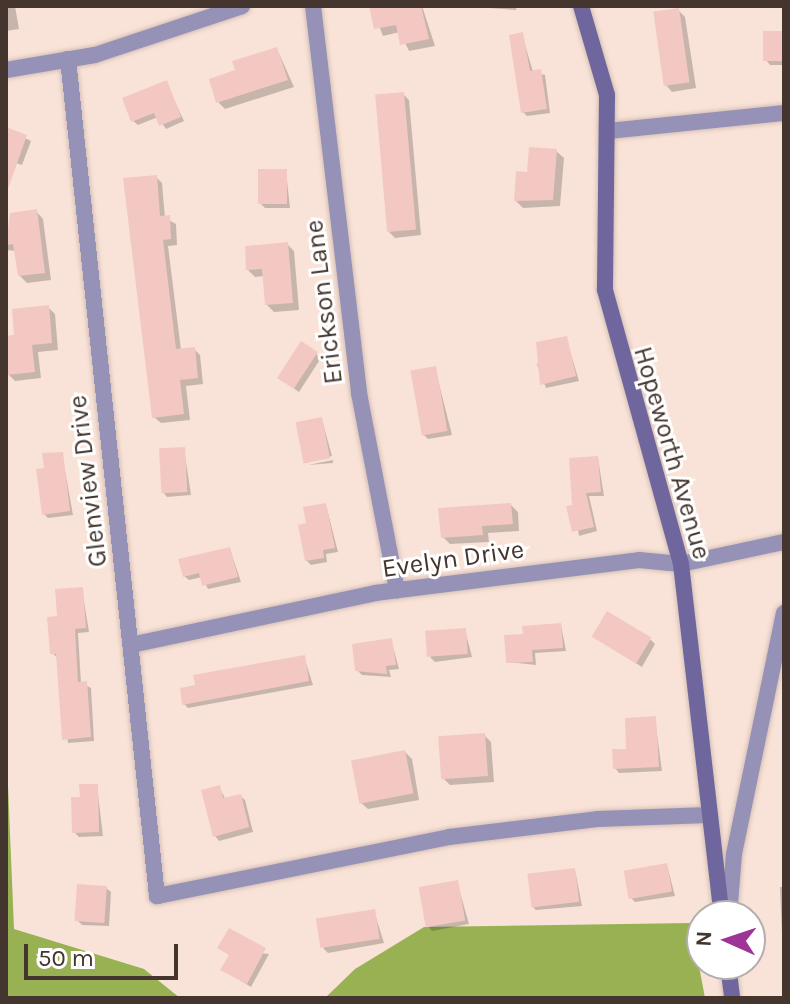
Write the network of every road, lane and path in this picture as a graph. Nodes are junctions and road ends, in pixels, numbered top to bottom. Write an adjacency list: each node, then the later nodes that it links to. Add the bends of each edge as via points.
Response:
1 (242, 6): 4 (street)
2 (313, 6): 10 (street, Erickson Lane, via 359,393)
3 (581, 6): 7 (street, Hopeworth Avenue, via 607,95)
4 (68, 59): 5 (street); 12 (street, Glenview Drive)
5 (6, 70)
6 (784, 113): 7 (street)
7 (609, 131): 9 (street, Hopeworth Avenue, via 602,233 606,301)
8 (784, 542): 9 (street, Evelyn Drive)
9 (681, 564): 10 (street, Evelyn Drive, via 639,560); 13 (street, Hopeworth Avenue)
10 (397, 590): 12 (street, Evelyn Drive)
11 (784, 613): 15 (street, via 734,854)
12 (131, 645): 13 (street, Glenview Drive, via 157,896 449,837 597,819)
13 (709, 815): 14 (street, Hopeworth Avenue)
14 (720, 900)
15 (730, 900)

